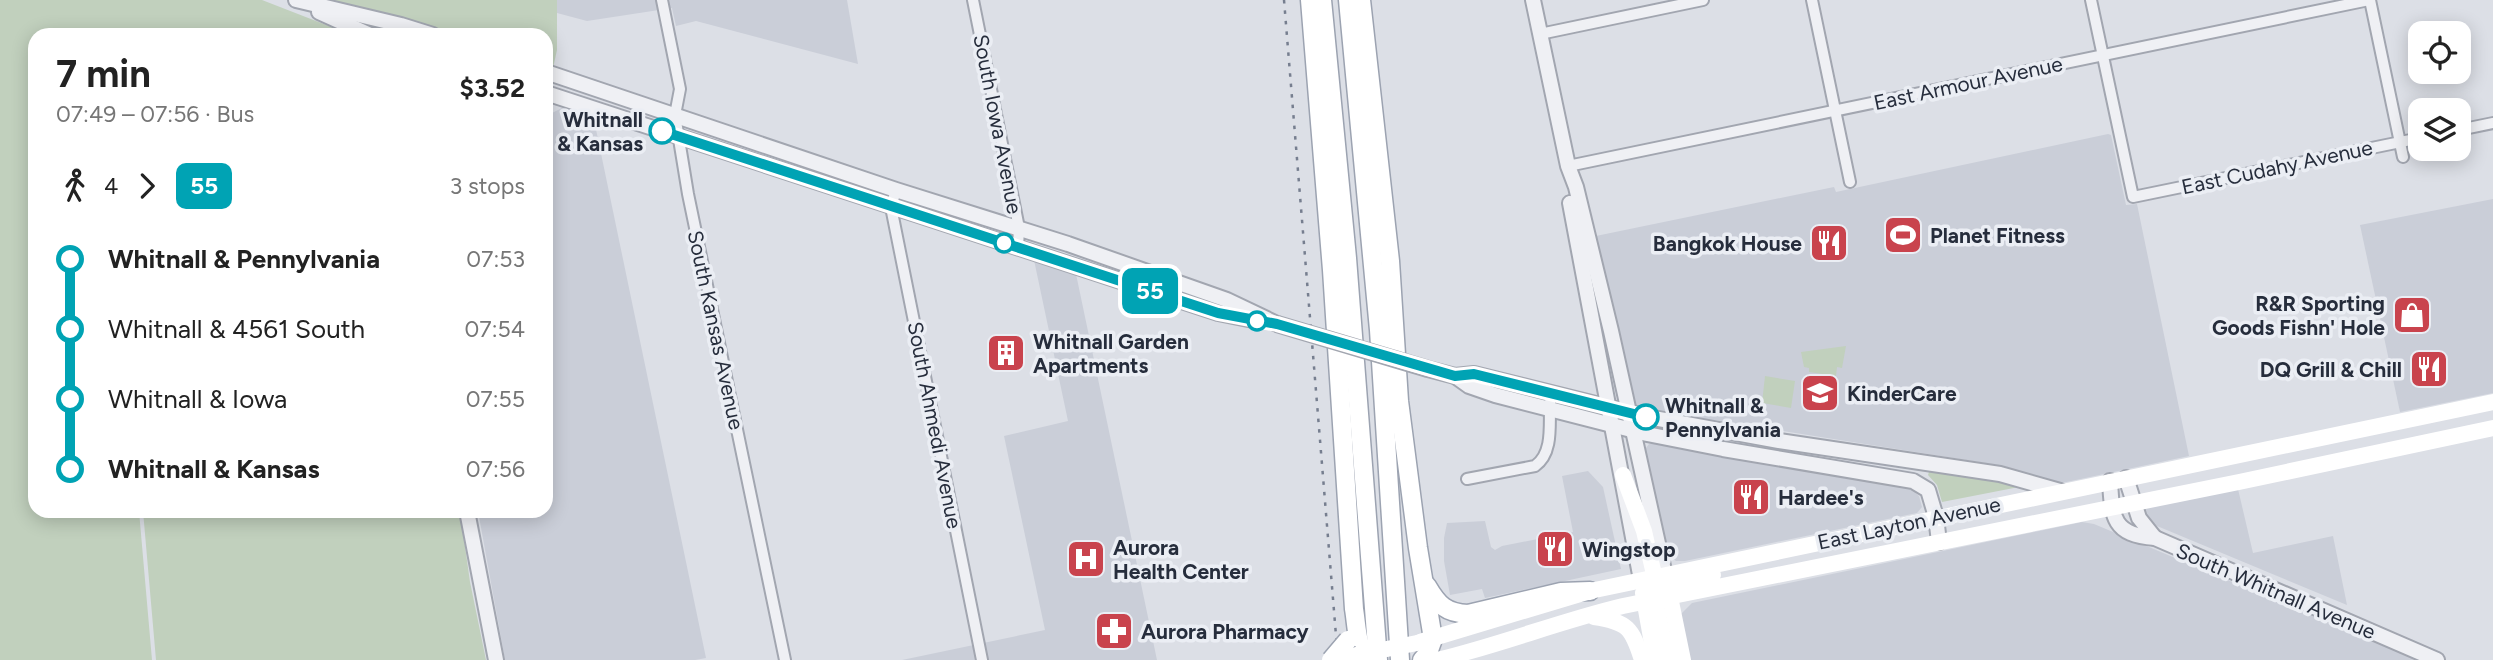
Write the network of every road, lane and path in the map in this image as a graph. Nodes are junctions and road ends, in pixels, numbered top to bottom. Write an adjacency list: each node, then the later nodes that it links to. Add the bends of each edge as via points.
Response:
1 (294, 0): 13 (street); 14 (street)
2 (662, 0): 20 (street, South Kansas Avenue, via 680,89)
3 (973, 0): 33 (street, South Iowa Avenue)
4 (1310, 0): 60 (main road, via 1354,609)
5 (1322, 0): 60 (main road, via 1347,258)
6 (1348, 0): 65 (main road, via 1379,330)
7 (1361, 0): 55 (main road, via 1390,261 1399,401)
8 (1533, 0): 15 (street)
9 (1812, 0): 19 (street)
10 (2091, 0): 16 (street)
11 (2370, 0): 16 (street, East Armour Avenue); 25 (street)
12 (1696, 1): 15 (street)
13 (355, 28)
14 (413, 28)
15 (1540, 34): 28 (street)
16 (2102, 55): 19 (street, East Armour Avenue); 25 (street, East Cudahy Avenue, via 2133,197)
17 (553, 78): 20 (street)
18 (553, 95): 23 (street)
19 (1835, 111): 28 (street, East Armour Avenue); 30 (street)
20 (676, 115): 23 (street, South Kansas Avenue); 26 (street)
21 (2493, 123): 22 (street)
22 (2471, 128)
23 (678, 136): 29 (street); 62 (street, South Kansas Avenue)
24 (2408, 140): 25 (street, East Cudahy Avenue)
25 (2400, 142): 27 (street)
26 (799, 156): 29 (street); 31 (street)
27 (2403, 157)
28 (1568, 166): 39 (street, via 1567,188); 41 (street)
29 (793, 174): 32 (street)
30 (1850, 182)
31 (896, 190): 32 (street, South Ahmedi Avenue); 33 (street)
32 (891, 207): 34 (street); 63 (street, South Ahmedi Avenue)
33 (1019, 229): 34 (street, South Iowa Avenue); 35 (street, via 1227,300)
34 (1018, 248): 35 (street, via 1218,313)
35 (1277, 324): 36 (street, bridge)
36 (1455, 376): 37 (street, via 1474,374); 40 (street, via 1469,386)
37 (1550, 393): 39 (street); 40 (street)
38 (2493, 402): 46 (main road, East Layton Avenue)
39 (1611, 408): 41 (street); 42 (street)
40 (1549, 409): 42 (street); 47 (street, via 1547,453 1542,461)
41 (1628, 412): 44 (street); 48 (street, via 1779,441 2000,474)
42 (1614, 426): 44 (street); 45 (street)
43 (2493, 428): 49 (main road, East Layton Avenue)
44 (1632, 430): 51 (street, via 1913,481 1928,490); 56 (street)
45 (1623, 475): 56 (main road, via 1644,531)
46 (2118, 479): 48 (main road, East Layton Avenue); 49 (street, South Whitnall Avenue); 50 (street)
47 (1466, 480)
48 (2060, 491): 51 (main road, East Layton Avenue)
49 (2133, 503): 50 (main road, East Layton Avenue); 53 (street, South Whitnall Avenue)
50 (2111, 508): 53 (street, South Whitnall Avenue, via 2119,528); 54 (main road, East Layton Avenue)
51 (1936, 517): 54 (street); 56 (main road, East Layton Avenue, via 1783,550)
52 (468, 518): 61 (street)
53 (2155, 538): 71 (street, South Whitnall Avenue)
54 (1939, 542): 56 (main road, East Layton Avenue)
55 (1423, 578): 57 (main road, via 1442,608 1454,614 1561,592); 59 (main road)
56 (1655, 588): 57 (main road, East Layton Avenue); 58 (main road, East Layton Avenue); 66 (main road, via 1521,625); 68 (main road); 69 (main road); 70 (main road)
57 (1590, 591): 59 (main road, East Layton Avenue)
58 (1585, 615): 66 (main road, East Layton Avenue); 67 (main road, via 1626,625)
59 (1424, 647): 60 (main road, East Layton Avenue, bridge)
60 (1363, 651): 64 (main road, bridge)
61 (496, 660)
62 (785, 660)
63 (982, 660)
64 (1330, 660)
65 (1400, 660)
66 (1435, 660)
67 (1643, 660)
68 (1655, 660)
69 (1668, 660)
70 (1683, 660)
71 (2437, 660)

